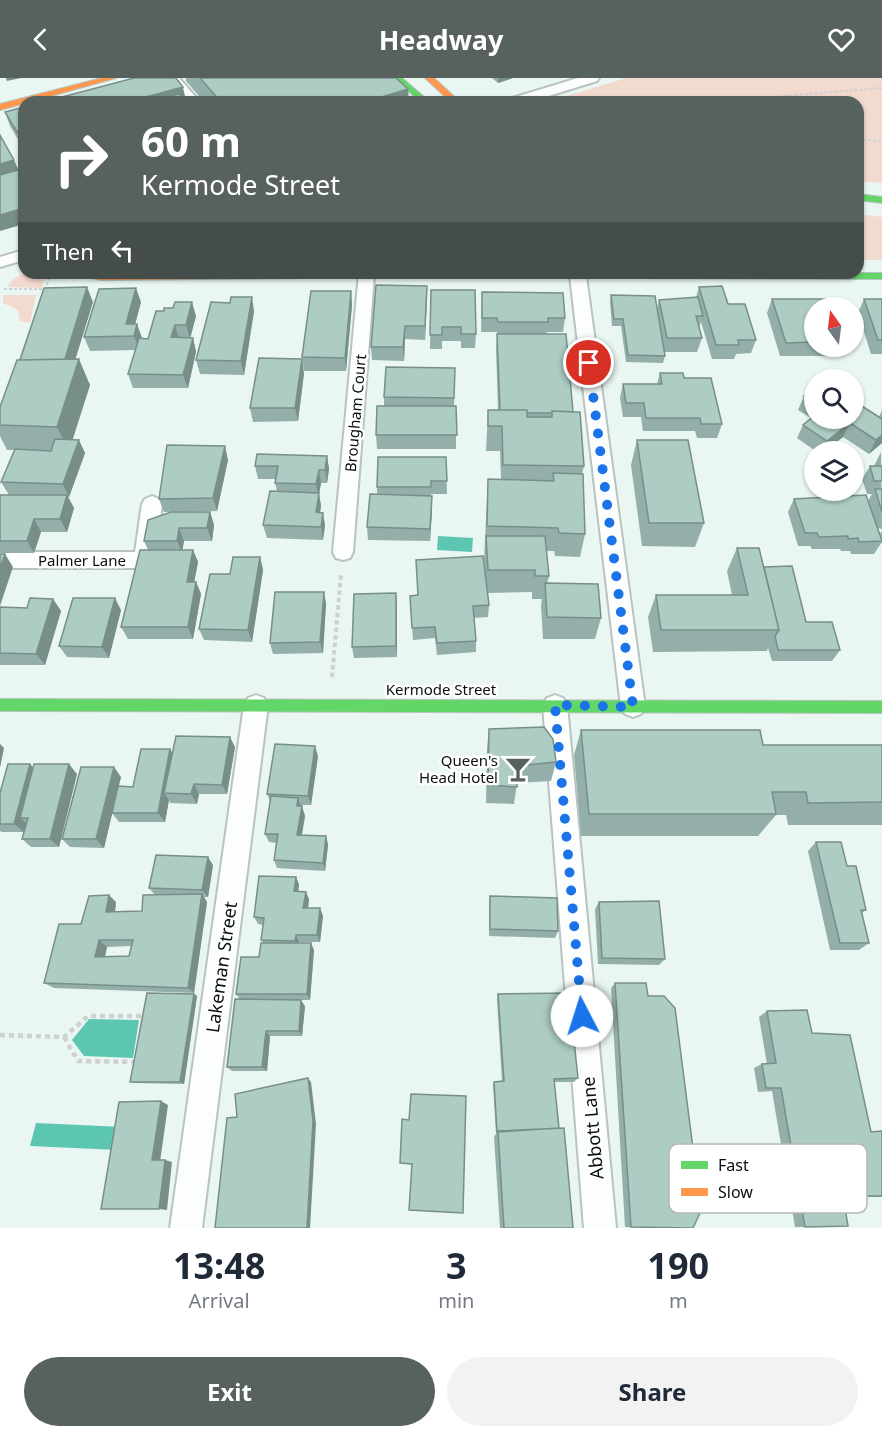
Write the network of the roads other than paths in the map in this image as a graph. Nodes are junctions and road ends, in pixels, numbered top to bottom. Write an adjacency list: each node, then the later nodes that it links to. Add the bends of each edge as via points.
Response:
1 (112, 78): 6 (street)
2 (172, 78): 7 (street)
3 (397, 78): 8 (street)
4 (429, 78): 9 (street)
5 (592, 78): 10 (street)
6 (40, 96)
7 (188, 96)
8 (419, 96)
9 (449, 96)
10 (534, 96)
11 (18, 102): 12 (street)
12 (0, 106)
13 (864, 198): 14 (street)
14 (882, 200)
15 (18, 257): 16 (street)
16 (0, 262)
17 (864, 276): 18 (street)
18 (882, 276)
19 (366, 279): 22 (street, Brougham Court)
20 (578, 279): 27 (street)
21 (152, 504): 23 (street, Palmer Lane, via 144,560)
22 (343, 552)
23 (0, 560)
24 (0, 705): 25 (street, Kermode Street)
25 (256, 705): 26 (street, Kermode Street); 29 (street, Lakeman Street)
26 (555, 705): 27 (street, Kermode Street); 30 (street, Abbott Lane)
27 (633, 707): 28 (street, Kermode Street)
28 (882, 707)
29 (186, 1228)
30 (600, 1228)

